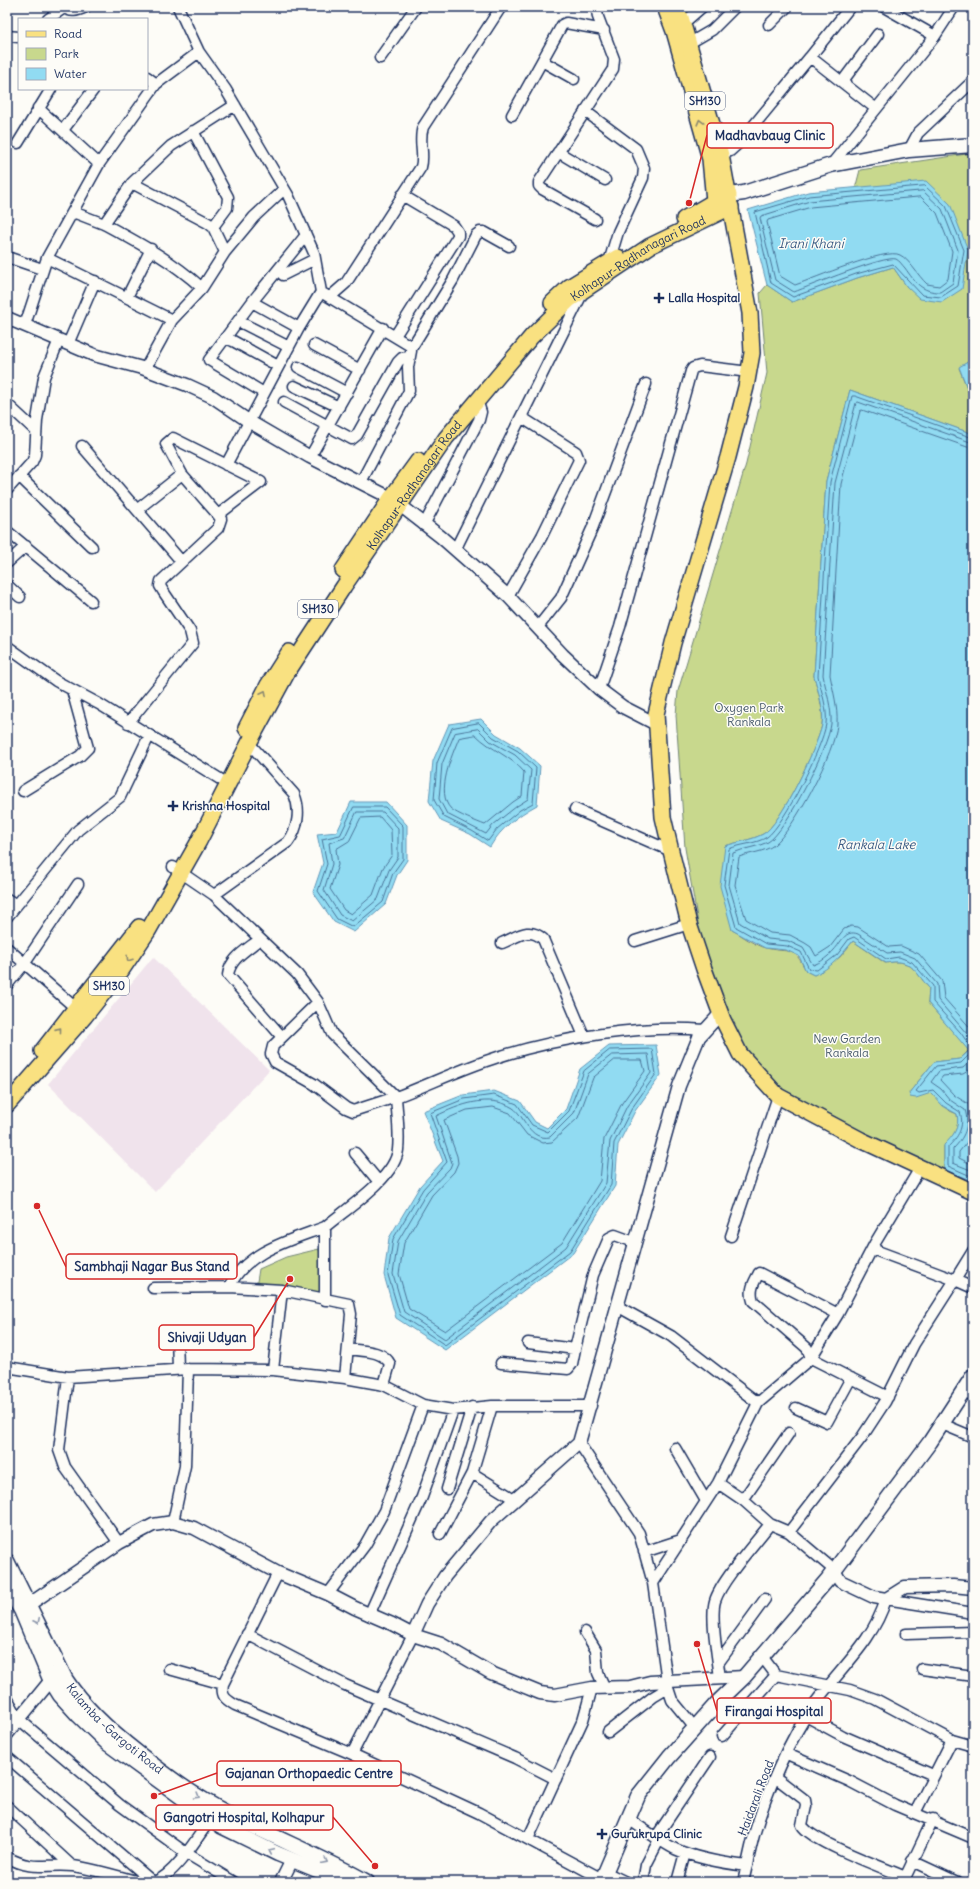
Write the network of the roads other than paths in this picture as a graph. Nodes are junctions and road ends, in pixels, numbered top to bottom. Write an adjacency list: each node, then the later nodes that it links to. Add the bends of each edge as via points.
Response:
1 (86, 7): 13 (street, via 75,12)
2 (178, 7): 24 (street)
3 (416, 7): 26 (street)
4 (501, 7): 52 (street, via 424,127 421,134 421,168)
5 (598, 7): 18 (street)
6 (665, 7): 17 (main road)
7 (678, 7): 17 (main road, SH130)
8 (735, 7): 23 (street, via 712,30)
9 (787, 7): 16 (street)
10 (850, 7): 25 (street)
11 (884, 7): 21 (street)
12 (954, 7): 21 (street)
13 (64, 8): 15 (street)
14 (699, 8): 17 (street)
15 (49, 18)
16 (769, 25)
17 (679, 28): 23 (main road, SH130); 46 (main road, SH130, one-way to 17)
18 (604, 30): 27 (street, via 562,25); 38 (street, via 614,59 613,69)
19 (878, 34): 31 (street)
20 (7, 36): 22 (street)
21 (935, 36): 37 (street)
22 (18, 37)
23 (688, 44): 46 (main road, SH130)
24 (199, 52): 32 (street); 35 (street)
25 (810, 57): 31 (street); 46 (street, via 742,142 730,151)
26 (380, 58)
27 (542, 61): 29 (street); 39 (street)
28 (148, 78): 32 (street)
29 (574, 79)
30 (973, 81): 44 (street, via 918,133)
31 (842, 82): 37 (street)
32 (156, 84): 47 (street)
33 (50, 90): 36 (street)
34 (93, 90): 40 (street)
35 (235, 105): 41 (street); 51 (street)
36 (38, 108): 40 (street); 42 (street)
37 (876, 108): 48 (street)
38 (584, 111): 45 (street); 67 (street, via 636,149 644,168 643,178 618,232)
39 (512, 115)
40 (63, 130): 47 (street)
41 (193, 131): 50 (street, via 171,146); 58 (street, via 228,197 227,208)
42 (18, 143)
43 (973, 145): 44 (main road)
44 (909, 150): 48 (main road)
45 (558, 152): 49 (street); 56 (street, via 541,178 539,186)
46 (715, 157): 53 (main road, SH130); 54 (main road, SH130)
47 (100, 164): 55 (street)
48 (830, 165): 53 (main road, via 744,193)
49 (605, 180)
50 (132, 183): 57 (street); 58 (street)
51 (284, 188): 59 (street); 63 (street, via 254,217)
52 (402, 195): 73 (street, via 346,283); 82 (street, via 454,226 458,236)
53 (730, 201): 54 (main road, Kolhapur-Radhanagari Road); 60 (main road)
54 (714, 208): 60 (main road); 67 (main road, SH130); 72 (main road, Kolhapur-Radhanagari Road, via 625,262 596,284)
55 (73, 212): 57 (street); 65 (street)
56 (595, 219)
57 (104, 224): 62 (street)
58 (213, 227): 63 (street)
59 (306, 235): 66 (street); 75 (street)
60 (735, 236): 92 (main road, via 750,313 752,353)
61 (509, 246): 87 (street, via 484,232 476,235)
62 (151, 249): 71 (street, via 180,268); 74 (street)
63 (225, 252): 71 (street)
64 (7, 257): 68 (street)
65 (47, 258): 68 (street); 70 (street)
66 (315, 259): 69 (street); 73 (street)
67 (609, 262): 112 (main road, SH130, via 569,287 533,322 470,393)
68 (42, 269): 78 (street)
69 (283, 275)
70 (95, 281): 74 (street); 84 (street)
71 (202, 288): 77 (street)
72 (584, 289): 97 (main road, Kolhapur-Radhanagari Road, via 532,336); 101 (street)
73 (325, 295): 80 (street); 81 (street)
74 (127, 296): 77 (street)
75 (252, 302): 79 (street); 80 (street)
76 (7, 318): 78 (street)
77 (172, 320): 90 (street)
78 (25, 325): 84 (street)
79 (235, 326): 83 (street); 86 (street)
80 (299, 328): 86 (street)
81 (383, 328): 82 (street); 91 (street)
82 (395, 336): 87 (street)
83 (229, 340): 88 (street); 95 (street, via 209,360)
84 (64, 342): 90 (street, via 94,355); 104 (street, via 44,377)
85 (314, 345): 91 (street)
86 (289, 347): 88 (street)
87 (411, 352): 103 (street, via 398,362 355,438 349,438); 110 (street, via 408,367 409,391)
88 (278, 366): 95 (street)
89 (298, 368): 96 (street)
90 (144, 369): 102 (street, via 210,396)
91 (360, 370): 96 (street)
92 (749, 372): 128 (street, via 700,366 691,371 620,627); 131 (main road, via 728,458 673,643 658,703)
93 (646, 384): 126 (street, via 592,529 561,598)
94 (294, 386): 100 (street)
95 (264, 393): 102 (street)
96 (347, 393): 100 (street)
97 (477, 400): 112 (main road, Kolhapur-Radhanagari Road); 115 (street, via 481,412 479,420)
98 (284, 402): 103 (street)
99 (7, 404): 104 (street)
100 (338, 408): 103 (street)
101 (521, 417): 119 (street); 123 (street, via 576,452 579,460 542,536)
102 (250, 422): 106 (street); 107 (street)
103 (328, 426): 106 (street)
104 (36, 431): 109 (street, via 35,455)
105 (82, 446): 113 (street)
106 (310, 457): 110 (street)
107 (226, 465): 108 (street, via 177,440 170,439 166,444); 114 (street, via 261,482)
108 (182, 474): 113 (street); 114 (street)
109 (19, 476): 111 (street); 118 (street)
110 (361, 482): 112 (street)
111 (7, 490)
112 (396, 501): 115 (street); 133 (main road, Kolhapur-Radhanagari Road, via 287,673); 134 (main road, SH130, one-way to 112, via 273,676)
113 (138, 509): 120 (street)
114 (218, 515): 120 (street, via 221,519 218,528)
115 (424, 525): 119 (street)
116 (7, 531): 117 (street)
117 (26, 546): 121 (street); 125 (street)
118 (92, 547)
119 (455, 550): 123 (street)
120 (181, 560): 130 (street, via 164,577 160,586 193,636 193,643)
121 (7, 563)
122 (7, 585): 124 (street)
123 (508, 596): 126 (street)
124 (20, 597)
125 (91, 601)
126 (538, 627): 128 (street)
127 (7, 646): 129 (street)
128 (599, 689): 131 (street, via 623,707)
129 (72, 690): 130 (street); 135 (street, via 88,748 80,756)
130 (128, 723): 132 (street)
131 (656, 724): 137 (main road, via 663,816)
132 (150, 736): 134 (street); 142 (street, via 120,797 78,830)
133 (249, 743): 134 (main road, Kolhapur-Radhanagari Road); 140 (street, via 294,794 298,802 295,833 288,842)
134 (225, 782): 138 (main road, SH130); 138 (main road, Kolhapur-Radhanagari Road / SH130, via 192,853)
135 (23, 791)
136 (574, 809): 137 (street)
137 (671, 851): 144 (main road)
138 (177, 869): 140 (street); 152 (main road, SH130, via 157,917 121,971)
139 (78, 884): 149 (street)
140 (214, 895): 145 (street)
141 (7, 899): 142 (street)
142 (16, 905): 143 (street)
143 (7, 917)
144 (689, 924): 146 (street); 153 (main road)
145 (260, 939): 151 (street, via 297,974); 156 (street, via 232,962 228,975)
146 (635, 942)
147 (502, 943): 155 (street, via 530,932 543,939)
148 (7, 948): 149 (street)
149 (25, 963): 150 (street); 152 (street)
150 (7, 986)
151 (318, 1002): 156 (street); 159 (street, via 332,1034)
152 (81, 1012): 157 (main road, SH130, one-way to 152); 160 (main road, SH130)
153 (721, 1013): 154 (street); 158 (main road, via 740,1054)
154 (705, 1030): 155 (street, via 679,1028); 167 (street, via 699,1037 679,1086)
155 (584, 1036): 159 (street, via 498,1057)
156 (282, 1037): 159 (street, via 273,1046 271,1054 275,1062 323,1089 346,1108 353,1111)
157 (7, 1092)
158 (778, 1096): 162 (main road); 166 (street)
159 (396, 1097): 163 (street, via 398,1150)
160 (7, 1105)
161 (355, 1152): 163 (street)
162 (920, 1168): 164 (main road); 168 (street)
163 (380, 1182): 165 (street)
164 (973, 1192)
165 (325, 1227): 171 (street, via 270,1248 237,1272); 175 (street)
166 (731, 1236)
167 (634, 1242): 176 (street); 181 (street, via 615,1235 609,1238 593,1275)
168 (872, 1249): 170 (street); 177 (street)
169 (973, 1250): 170 (street)
170 (955, 1280): 173 (street); 193 (street, via 914,1344)
171 (229, 1287): 172 (street); 174 (street)
172 (153, 1288)
173 (973, 1288)
174 (282, 1290): 175 (street); 186 (street)
175 (325, 1300): 180 (street, via 349,1304 351,1314)
176 (617, 1306): 194 (street, via 671,1336); 197 (street)
177 (838, 1314): 182 (street); 182 (street, via 759,1273 750,1294 753,1301 807,1348)
178 (177, 1336): 185 (street)
179 (528, 1343): 181 (street)
180 (348, 1349): 189 (street); 191 (street, via 382,1354 387,1358 390,1364)
181 (575, 1349): 183 (street, via 572,1364 568,1369)
182 (811, 1358): 190 (street); 194 (street)
183 (501, 1363)
184 (7, 1366): 188 (street)
185 (183, 1369): 186 (street); 188 (street); 212 (street, via 185,1460)
186 (273, 1370): 189 (street)
187 (973, 1376): 192 (main road)
188 (68, 1377): 217 (street, via 59,1450 61,1459)
189 (345, 1378): 191 (street)
190 (851, 1378): 193 (street); 199 (street, via 827,1422)
191 (384, 1386): 195 (street)
192 (968, 1393): 201 (main road)
193 (888, 1397): 214 (street, via 862,1437)
194 (758, 1403): 207 (street)
195 (423, 1405): 200 (street); 225 (street, via 384,1511 365,1545)
196 (492, 1406): 197 (street); 198 (street); 206 (street)
197 (591, 1406): 204 (street)
198 (472, 1408): 200 (street); 208 (street)
199 (796, 1408)
200 (453, 1410): 230 (street, via 422,1497)
201 (942, 1424): 203 (street); 220 (main road)
202 (789, 1432): 210 (street)
203 (973, 1437)
204 (579, 1443): 209 (street); 218 (street, via 638,1533)
205 (675, 1448): 211 (street)
206 (472, 1473): 209 (street); 215 (street)
207 (718, 1483): 210 (street); 211 (street)
208 (447, 1489)
209 (514, 1500): 235 (street, via 491,1521 446,1576 427,1604)
210 (743, 1500): 213 (street)
211 (706, 1501): 216 (street)
212 (174, 1522): 217 (street, via 153,1525); 221 (street, via 194,1528)
213 (770, 1524): 214 (street); 237 (street, via 722,1586 715,1602)
214 (789, 1532): 220 (street)
215 (440, 1534)
216 (681, 1540): 218 (street); 222 (street)
217 (119, 1543): 228 (street)
218 (644, 1552): 222 (street)
219 (7, 1561): 228 (main road, Kalamba -Gargoti Road)
220 (834, 1570): 227 (street, via 840,1581 874,1597); 236 (main road)
221 (278, 1573): 225 (street); 233 (street)
222 (653, 1583): 247 (street)
223 (973, 1588): 227 (street, via 905,1587)
224 (9, 1594): 228 (main road, Kalamba -Gargoti Road)
225 (328, 1594): 230 (street)
226 (765, 1599): 237 (street)
227 (886, 1599): 229 (street); 248 (street, Haidarali Road, via 882,1612 865,1641)
228 (25, 1608): 238 (main road, Kalamba -Gargoti Road, one-way to 238); 245 (main road, Kalamba -Gargoti Road)
229 (973, 1612)
230 (369, 1615): 235 (street)
231 (585, 1632): 250 (street, via 596,1650 598,1674)
232 (973, 1632): 234 (street)
233 (247, 1634): 246 (street); 252 (street)
234 (906, 1634)
235 (413, 1635): 249 (street, via 441,1644 491,1673 540,1694 555,1695); 252 (street)
236 (761, 1655): 241 (street); 243 (main road)
237 (718, 1662): 244 (street)
238 (61, 1669): 245 (street); 270 (main road, Kalamba -Gargoti Road, one-way to 270, via 78,1698 121,1740)
239 (169, 1669): 246 (street)
240 (922, 1669): 242 (street)
241 (776, 1675): 248 (street); 259 (street)
242 (973, 1676)
243 (744, 1677): 244 (street); 256 (main road)
244 (720, 1678): 247 (street)
245 (50, 1679): 255 (street); 270 (main road, Kalamba -Gargoti Road, via 60,1695 107,1743)
246 (223, 1684): 262 (street, via 224,1698 235,1705)
247 (668, 1685): 250 (street, via 650,1682 630,1687); 256 (street, via 672,1700); 257 (street)
248 (827, 1686): 254 (street, Haidarali Road); 260 (street, via 850,1690 876,1699)
249 (592, 1688): 250 (street); 268 (street, via 583,1720)
250 (605, 1688)
251 (7, 1698): 255 (street)
252 (380, 1701): 262 (street); 268 (street, via 515,1758)
253 (7, 1709): 255 (street)
254 (806, 1716): 263 (street, Haidarali Road); 266 (street, via 843,1736)
255 (20, 1721): 258 (street); 277 (street, via 120,1805)
256 (695, 1728): 272 (main road, via 638,1796)
257 (608, 1732)
258 (7, 1734)
259 (722, 1736)
260 (952, 1740): 261 (street); 266 (street)
261 (973, 1746)
262 (352, 1754): 274 (street)
263 (787, 1754): 267 (street, Haidarali Road); 271 (street)
264 (7, 1757): 288 (street)
265 (710, 1757): 275 (street)
266 (933, 1775): 271 (street)
267 (775, 1777): 283 (street, Haidarali Road); 285 (street, via 805,1800 802,1825 809,1833)
268 (556, 1779): 274 (street)
269 (7, 1806): 282 (street)
270 (214, 1813): 277 (street); 279 (main road, Kalamba -Gargoti Road, via 247,1840)
271 (915, 1813): 273 (street)
272 (628, 1819): 275 (street); 284 (main road)
273 (933, 1820): 276 (street); 281 (street)
274 (528, 1838): 284 (street)
275 (658, 1838): 278 (street); 294 (street, via 646,1865)
276 (973, 1838)
277 (186, 1853): 288 (street, via 167,1875); 289 (street)
278 (685, 1853): 283 (street); 295 (street)
279 (295, 1854): 290 (street); 291 (main road, Kalamba -Gargoti Road); 292 (main road, Kalamba -Gargoti Road, one-way to 292)
280 (7, 1857): 282 (street, via 30,1867)
281 (912, 1861): 285 (street); 296 (street)
282 (72, 1866): 287 (street)
283 (747, 1866): 286 (street, Haidarali Road)
284 (603, 1879): 293 (street)
285 (904, 1880)
286 (745, 1881)
287 (139, 1882)
288 (153, 1882)
289 (234, 1882)
290 (281, 1882)
291 (346, 1882)
292 (367, 1882)
293 (626, 1882)
294 (643, 1882)
295 (677, 1882)
296 (957, 1882)

